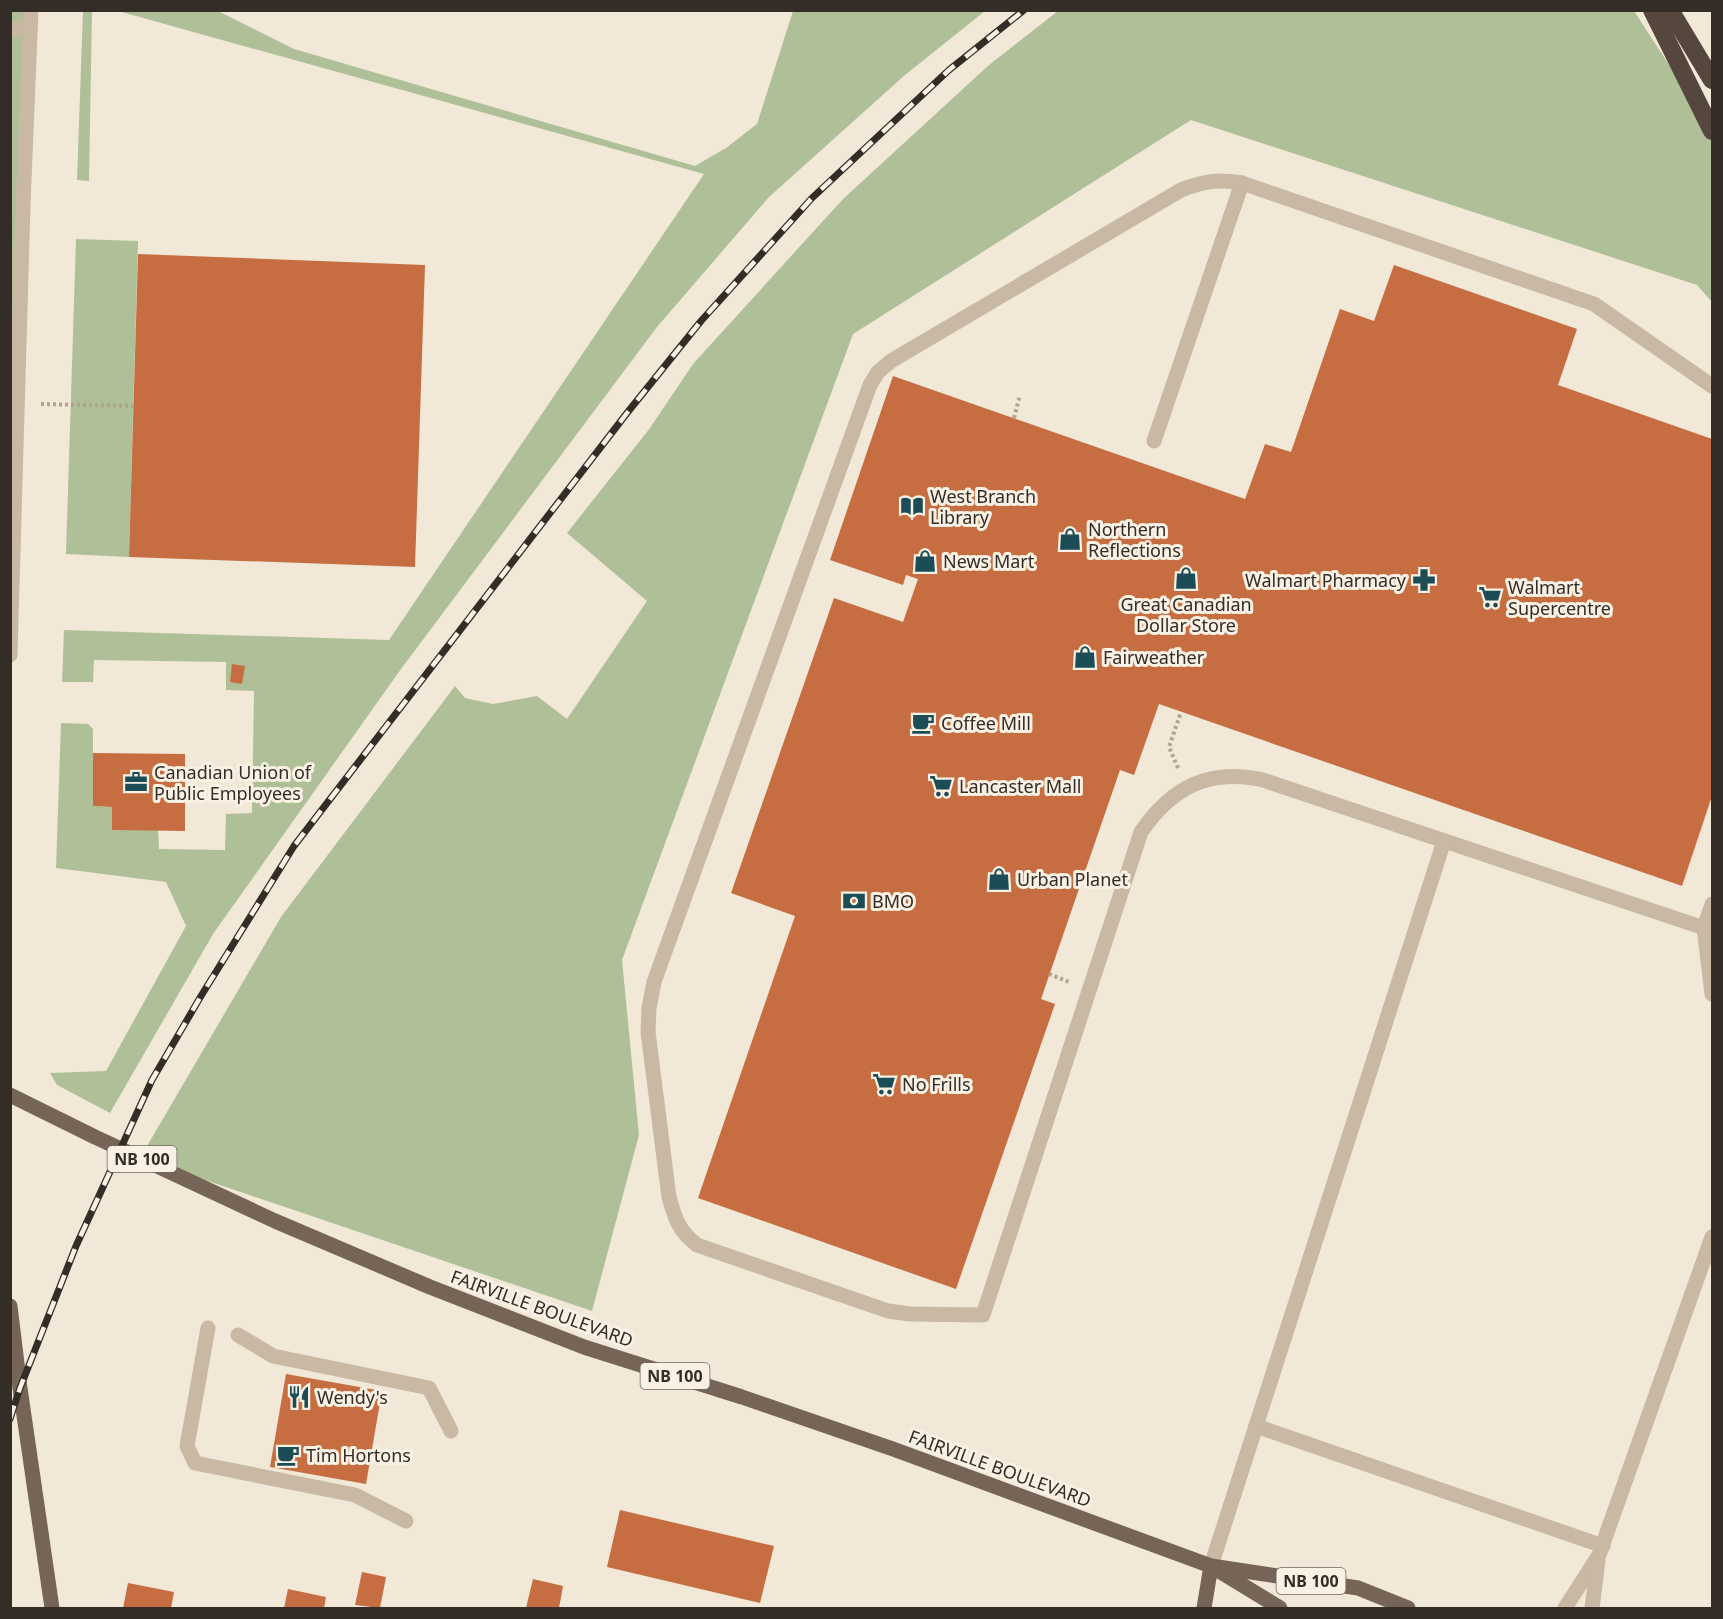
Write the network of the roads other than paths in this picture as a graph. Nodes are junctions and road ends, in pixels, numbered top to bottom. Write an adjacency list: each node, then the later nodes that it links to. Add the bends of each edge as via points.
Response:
1 (31, 10): 4 (street)
2 (1652, 10): 7 (highway)
3 (1670, 10): 6 (highway)
4 (29, 28): 5 (street); 11 (street)
5 (10, 29)
6 (1713, 80)
7 (1713, 131)
8 (1242, 183): 9 (street, via 1594,304); 10 (street); 12 (street, via 1202,182 1181,190 891,361 870,385 654,982 648,1032 675,1218 684,1234 697,1245 888,1311 983,1315 1141,832 1166,800 1206,780 1246,776)
9 (1713, 386)
10 (1154, 441)
11 (10, 655)
12 (1444, 841): 14 (street); 21 (street)
13 (1713, 904): 14 (street)
14 (1708, 922): 15 (street)
15 (1713, 994)
16 (10, 1095): 25 (main road, FAIRVILLE BOULEVARD / NB 100, via 274,1221 430,1287 584,1347 893,1449)
17 (1713, 1237): 24 (street)
18 (10, 1306): 26 (main road)
19 (208, 1328): 23 (street, via 187,1446 195,1463 355,1495)
20 (238, 1335): 22 (street, via 273,1356 429,1388)
21 (1256, 1426): 24 (street); 25 (street)
22 (451, 1431)
23 (406, 1521)
24 (1601, 1551): 30 (street); 31 (street)
25 (1211, 1566): 27 (main road); 28 (main road, FAIRVILLE BOULEVARD / NB 100); 29 (main road, FAIRVILLE BOULEVARD / NB 100, via 1358,1588)
26 (52, 1608)
27 (1204, 1608)
28 (1280, 1608)
29 (1408, 1608)
30 (1564, 1608)
31 (1592, 1608)

